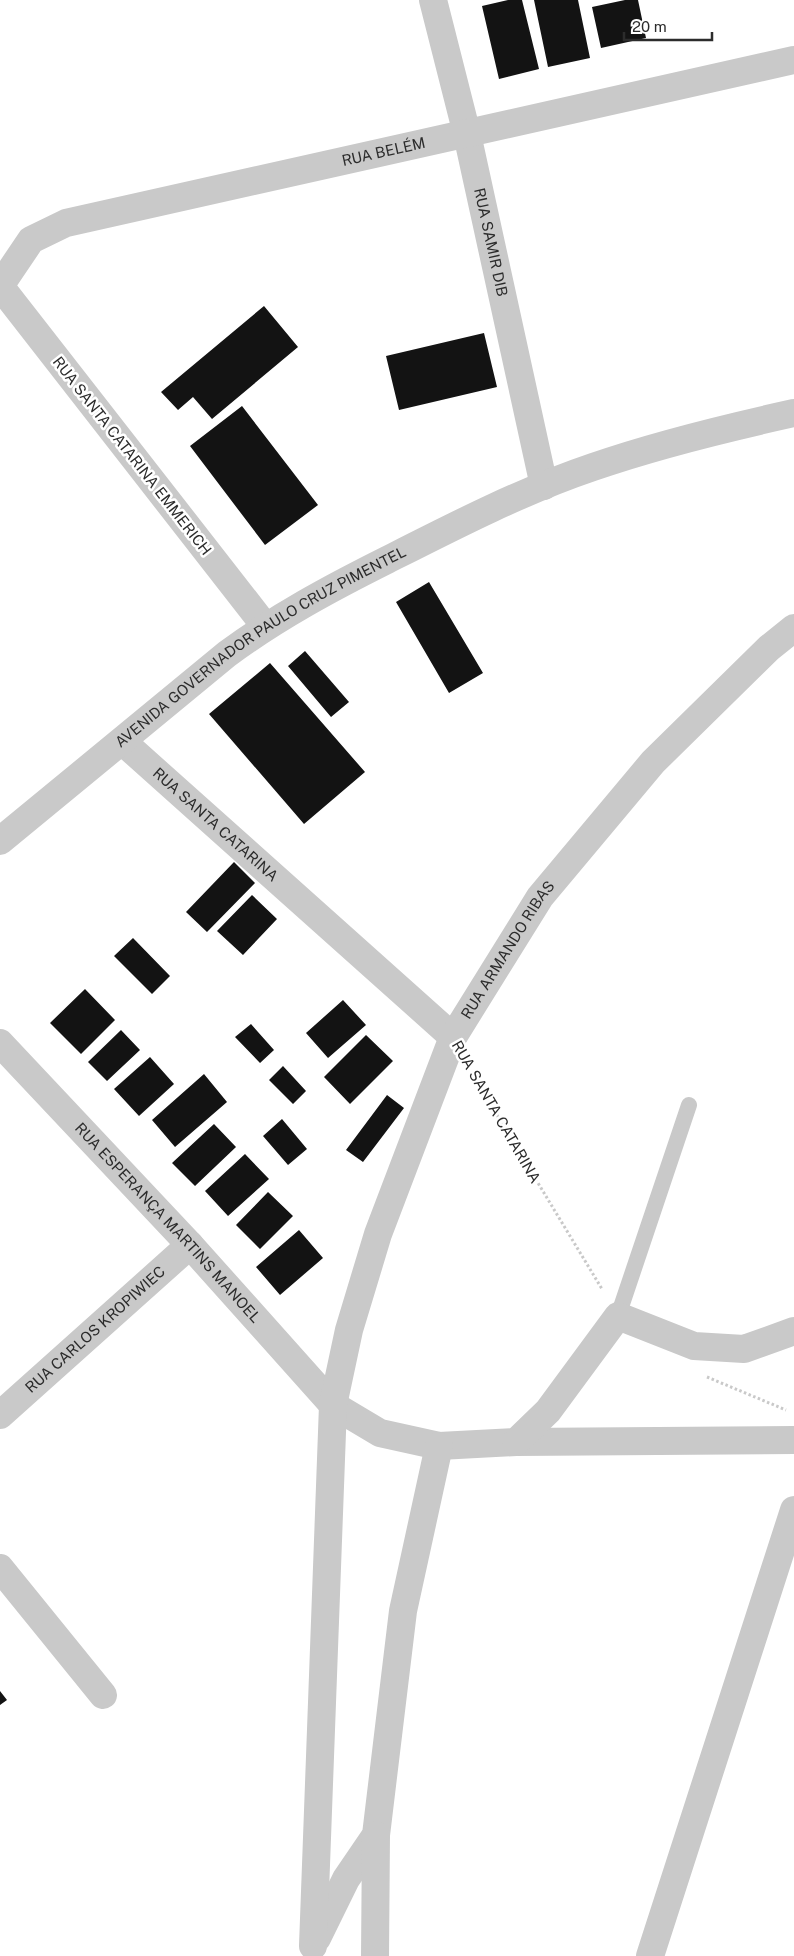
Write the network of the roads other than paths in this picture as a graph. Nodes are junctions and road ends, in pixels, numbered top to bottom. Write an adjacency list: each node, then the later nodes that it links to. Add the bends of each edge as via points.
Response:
1 (433, 0): 3 (street, RUA SAMIR DIB)
2 (794, 60): 3 (street, RUA BELÉM)
3 (467, 134): 4 (street, RUA BELÉM, via 66,223 31,240); 6 (street, RUA SAMIR DIB)
4 (0, 286): 7 (street, RUA SANTA CATARINA EMMERICH)
5 (794, 413): 6 (street, AVENIDA GOVERNADOR PAULO CRUZ PIMENTEL, via 691,437 592,467)
6 (544, 486): 7 (street, AVENIDA GOVERNADOR PAULO CRUZ PIMENTEL, via 452,526)
7 (265, 626): 9 (street, AVENIDA GOVERNADOR PAULO CRUZ PIMENTEL)
8 (794, 628): 11 (street, RUA ARMANDO RIBAS, via 768,648 640,777 540,897)
9 (123, 742): 10 (street, AVENIDA GOVERNADOR PAULO CRUZ PIMENTEL); 11 (street, RUA SANTA CATARINA)
10 (0, 841)
11 (453, 1037): 17 (street, RUA ARMANDO RIBAS, via 378,1234 349,1330)
12 (0, 1043): 14 (street, RUA ESPERANÇA MARTINS MANOEL)
13 (689, 1104): 15 (lane)
14 (190, 1245): 17 (street, RUA ESPERANÇA MARTINS MANOEL); 18 (street, RUA CARLOS KROPIWIEC)
15 (618, 1316): 16 (street, via 694,1346 744,1349); 20 (street, via 548,1411)
16 (794, 1331)
17 (333, 1405): 21 (street, RUA ESPERANÇA MARTINS MANOEL, via 380,1433); 26 (street, RUA ARMANDO RIBAS)
18 (0, 1415)
19 (794, 1440): 20 (street, RUA ESPERANÇA MARTINS MANOEL)
20 (516, 1442): 21 (street, RUA ESPERANÇA MARTINS MANOEL)
21 (439, 1446): 25 (street, via 404,1612)
22 (794, 1510): 28 (street)
23 (0, 1568): 24 (street)
24 (103, 1695)
25 (376, 1835): 26 (street, via 346,1880); 27 (street)
26 (313, 1951)
27 (375, 1956)
28 (650, 1956)

